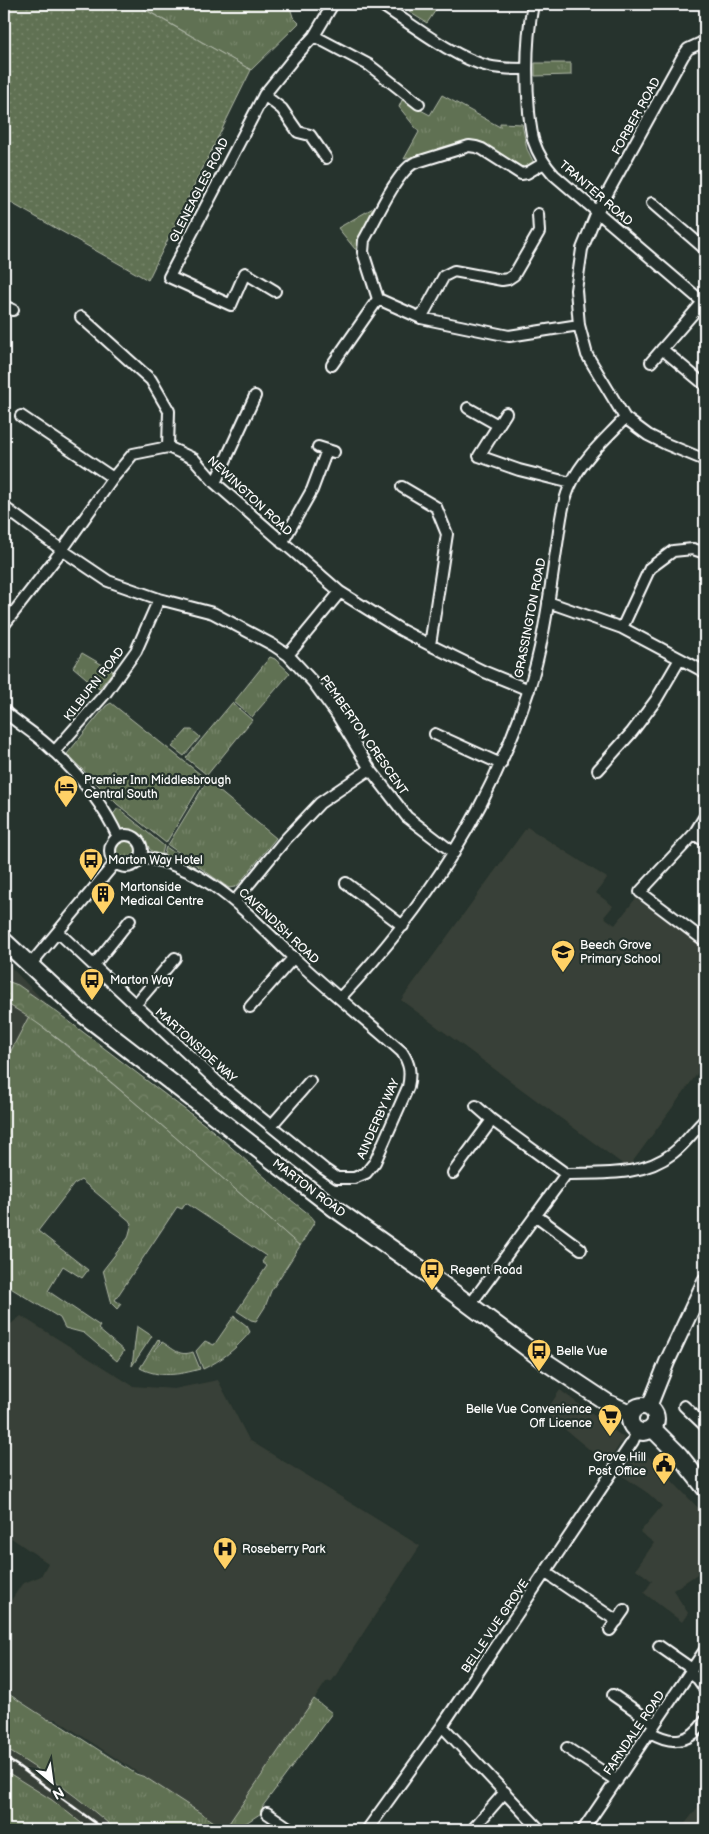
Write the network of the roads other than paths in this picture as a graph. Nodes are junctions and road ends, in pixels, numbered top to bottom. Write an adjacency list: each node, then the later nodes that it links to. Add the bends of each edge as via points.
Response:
1 (333, 4): 4 (street, GLENEAGLES ROAD)
2 (380, 4): 6 (street, via 454,52 487,66)
3 (533, 4): 6 (street, TRANTER ROAD)
4 (314, 36): 7 (street, GLENEAGLES ROAD); 8 (street, via 369,65)
5 (705, 41): 12 (street, FORBER ROAD, via 688,49 683,56)
6 (526, 70): 10 (street, TRANTER ROAD, via 533,140)
7 (264, 95): 9 (street, via 282,109 298,132 310,135); 15 (street, GLENEAGLES ROAD, via 169,277 231,305 246,273)
8 (419, 104)
9 (326, 158)
10 (544, 163): 12 (street, TRANTER ROAD); 16 (street, via 521,174 482,149 469,146 407,166 364,240 363,252)
11 (652, 203): 14 (street)
12 (598, 212): 17 (street, TRANTER ROAD); 20 (street, FORBER ROAD, via 582,249 578,270)
13 (538, 214): 19 (street, via 539,232 514,275 502,280 449,272)
14 (705, 249)
15 (275, 291)
16 (378, 299): 19 (street); 23 (street)
17 (704, 303): 21 (street)
18 (81, 317): 31 (street, via 151,380 169,411)
19 (421, 318): 20 (street, via 509,336)
20 (579, 325): 29 (street, FORBER ROAD, via 587,355)
21 (662, 349): 22 (street); 24 (street)
22 (651, 362)
23 (332, 365)
24 (705, 385)
25 (255, 396): 36 (street)
26 (468, 408): 30 (street)
27 (506, 413): 30 (street)
28 (21, 416): 34 (street)
29 (625, 418): 33 (street, via 666,444); 35 (street, GRASSINGTON ROAD, via 587,459)
30 (498, 425): 35 (street, via 479,456)
31 (168, 447): 34 (street, via 133,454); 36 (street, NEWINGTON ROAD, via 194,459)
32 (326, 450): 39 (street, via 312,490)
33 (705, 460)
34 (113, 478): 40 (street)
35 (571, 483): 44 (street, GRASSINGTON ROAD, via 562,513)
36 (215, 484): 39 (street, NEWINGTON ROAD)
37 (402, 487): 47 (street, via 436,508 447,534)
38 (4, 507): 40 (street, PEMBERTON CRESCENT)
39 (282, 543): 42 (street, NEWINGTON ROAD)
40 (62, 550): 43 (street, PEMBERTON CRESCENT, via 108,580); 45 (street)
41 (705, 552): 46 (street, via 693,549 672,551 650,568)
42 (340, 592): 47 (street, NEWINGTON ROAD); 48 (street)
43 (159, 599): 48 (street, PEMBERTON CRESCENT, via 213,613); 54 (street, KILBURN ROAD, via 136,651 105,694)
44 (548, 602): 46 (street); 51 (street, GRASSINGTON ROAD)
45 (4, 625)
46 (622, 628): 49 (street)
47 (430, 645): 51 (street, NEWINGTON ROAD)
48 (288, 655): 56 (street, PEMBERTON CRESCENT, via 337,714)
49 (680, 659): 50 (street); 57 (street, via 656,700)
50 (705, 672)
51 (529, 690): 55 (street, GRASSINGTON ROAD)
52 (4, 711): 54 (street)
53 (435, 734): 55 (street)
54 (54, 752): 60 (street, via 100,804)
55 (501, 764): 62 (street, GRASSINGTON ROAD)
56 (370, 769): 62 (street, PEMBERTON CRESCENT, via 407,817); 66 (street, via 320,803)
57 (598, 770)
58 (705, 816): 59 (street)
59 (694, 834): 61 (street); 71 (street, via 640,892)
60 (118, 837): 63 (street, via 127,835 136,839 141,847); 64 (street, via 110,849)
61 (705, 841)
62 (454, 853): 68 (street, GRASSINGTON ROAD)
63 (141, 857): 64 (street, via 129,867); 66 (street, CAVENDISH ROAD, via 161,860 182,869)
64 (115, 863): 69 (street)
65 (346, 883): 68 (street)
66 (235, 901): 73 (street, CAVENDISH ROAD)
67 (130, 920): 75 (street)
68 (403, 926): 76 (street, GRASSINGTON ROAD)
69 (58, 932): 74 (street); 75 (street, MARTONSIDE WAY)
70 (4, 941): 74 (main road, MARTON ROAD)
71 (705, 941)
72 (175, 958): 77 (street)
73 (294, 958): 76 (street, CAVENDISH ROAD); 78 (street)
74 (30, 965): 90 (main road, MARTON ROAD, via 108,1033 334,1208)
75 (94, 965): 77 (street, MARTONSIDE WAY)
76 (340, 998): 84 (street, AINDERBY WAY, via 402,1052 408,1062 410,1076 375,1162 366,1173 354,1178 337,1178)
77 (135, 1005): 83 (street, MARTONSIDE WAY, via 223,1087)
78 (250, 1008)
79 (310, 1080): 83 (street)
80 (476, 1106): 81 (street)
81 (492, 1120): 85 (street); 86 (street)
82 (704, 1120): 86 (street, via 674,1153 651,1167 628,1172)
83 (271, 1126): 84 (street, MARTONSIDE WAY)
84 (324, 1169)
85 (453, 1173)
86 (566, 1174): 87 (street)
87 (535, 1215): 88 (street); 90 (street)
88 (581, 1250)
89 (705, 1281): 92 (street)
90 (470, 1305): 93 (main road, MARTON ROAD, via 608,1403)
91 (684, 1406): 94 (street)
92 (648, 1407): 93 (main road, via 640,1406); 95 (main road, via 656,1416)
93 (630, 1413): 95 (main road, via 634,1428)
94 (704, 1423)
95 (645, 1429): 96 (main road, via 679,1455); 97 (street, BELLE VUE GROVE, via 633,1441)
96 (705, 1488)
97 (546, 1573): 99 (street); 107 (street, BELLE VUE GROVE)
98 (624, 1610): 99 (street)
99 (617, 1621): 100 (street)
100 (610, 1630)
101 (659, 1646): 103 (street)
102 (705, 1650): 103 (street, FARNDALE ROAD)
103 (691, 1671): 104 (street); 108 (street, FARNDALE ROAD)
104 (705, 1689)
105 (613, 1695): 108 (street)
106 (705, 1721): 108 (street, via 692,1736 678,1740 664,1739)
107 (442, 1726): 111 (street); 114 (street, BELLE VUE GROVE)
108 (652, 1728): 110 (street, FARNDALE ROAD)
109 (567, 1748): 110 (street)
110 (617, 1781): 117 (street, FARNDALE ROAD)
111 (505, 1792): 115 (street); 116 (street)
112 (267, 1813): 113 (street)
113 (292, 1830)
114 (367, 1830)
115 (472, 1830)
116 (540, 1830)
117 (583, 1830)

